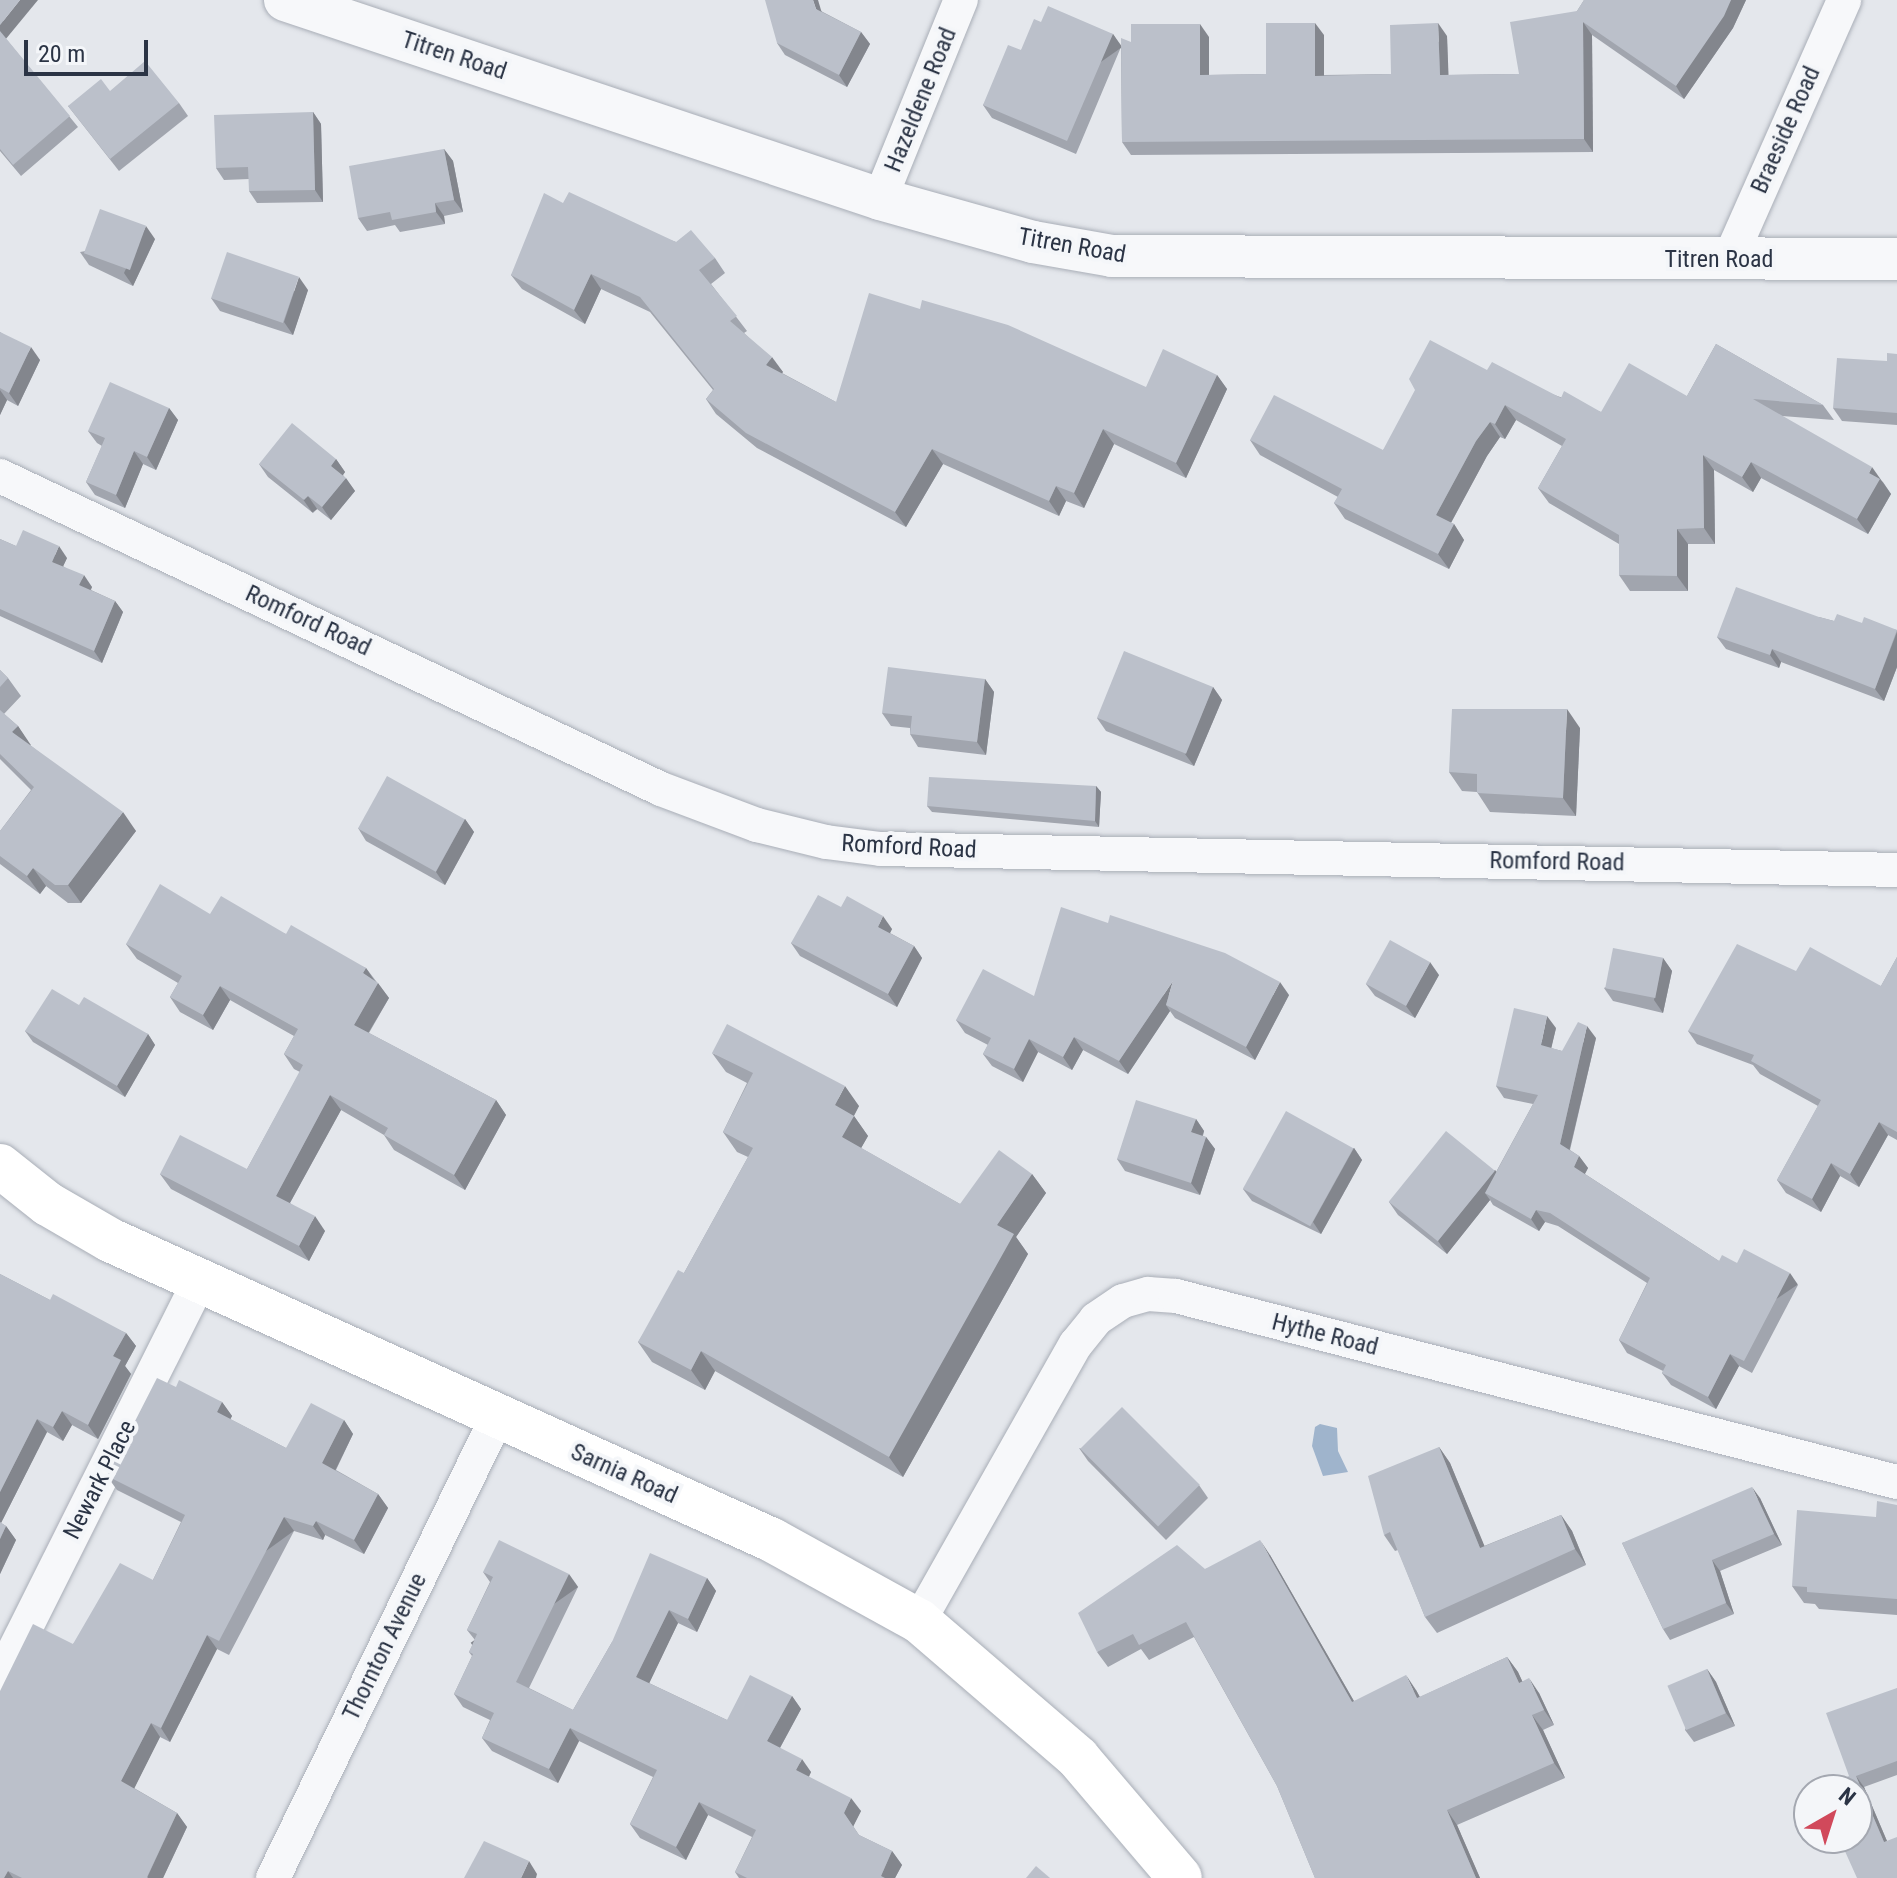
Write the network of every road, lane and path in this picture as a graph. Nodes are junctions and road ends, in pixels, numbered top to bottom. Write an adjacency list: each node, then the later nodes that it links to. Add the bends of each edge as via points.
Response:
1 (285, 0): 4 (street, Titren Road)
2 (961, 0): 4 (street, Hazeldene Road)
3 (1844, 0): 6 (street, Braeside Road)
4 (880, 199): 6 (street, Titren Road, via 1033,242 1112,256)
5 (1897, 259): 6 (street, Titren Road)
6 (1729, 260)
7 (0, 476): 8 (street, Romford Road, via 661,789 757,825 826,842 881,849)
8 (1897, 870)
9 (0, 1166): 10 (main road, Sarnia Road, via 48,1204)
10 (199, 1282): 11 (main road, Sarnia Road); 14 (street, Newark Place)
11 (497, 1417): 13 (main road, Sarnia Road, via 772,1540); 15 (street, Thornton Avenue)
12 (1897, 1482): 13 (street, Hythe Road, via 1176,1296 1148,1294 1123,1301 1096,1319 1076,1344)
13 (919, 1621): 16 (main road, Sarnia Road, via 1078,1758)
14 (0, 1679)
15 (273, 1878)
16 (1180, 1878)

